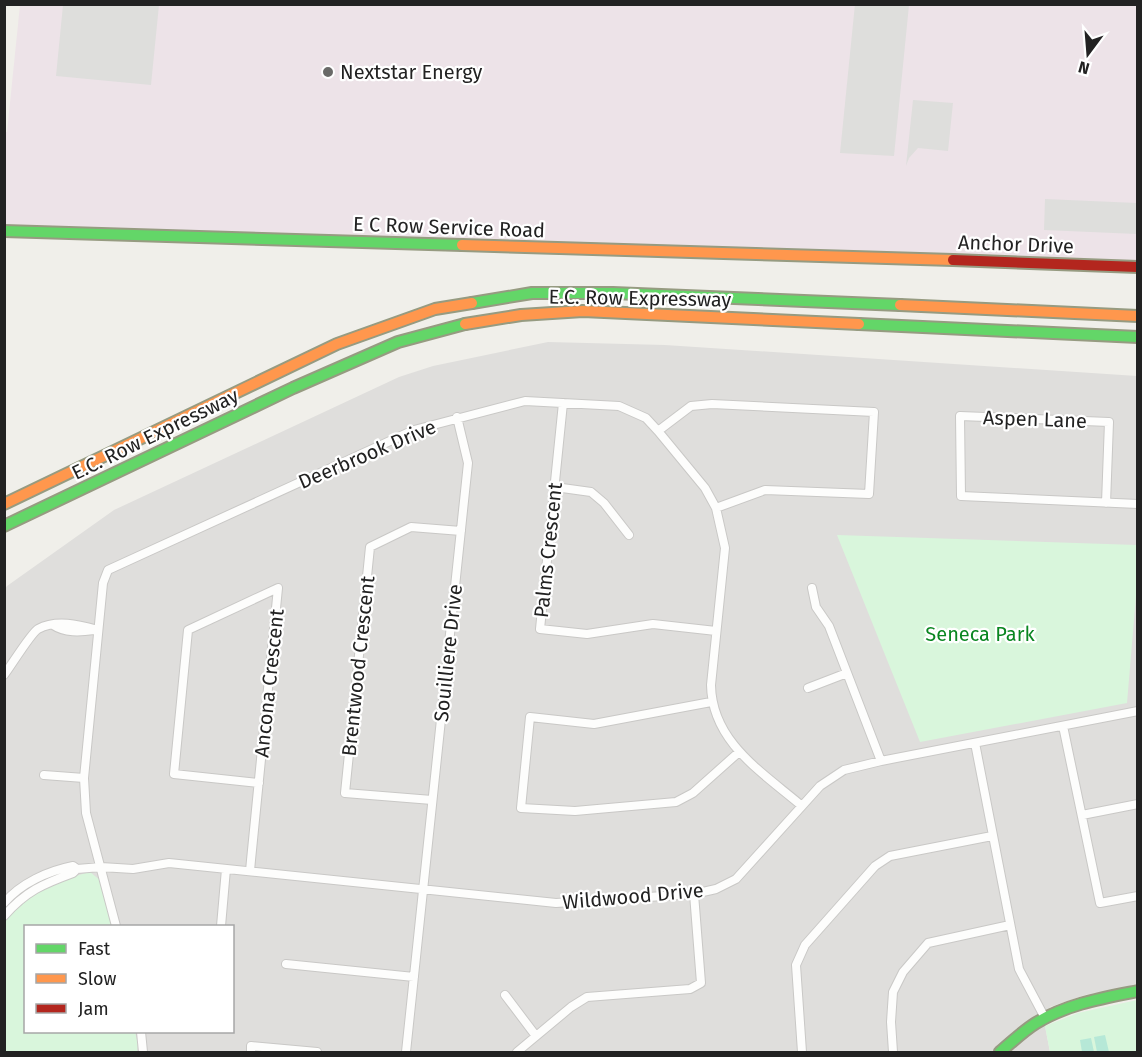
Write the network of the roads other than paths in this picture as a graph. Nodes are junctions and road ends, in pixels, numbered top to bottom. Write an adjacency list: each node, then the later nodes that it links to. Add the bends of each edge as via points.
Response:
1 (4, 231): 2 (main road, E C Row Service Road)
2 (893, 258): 3 (main road, Anchor Drive)
3 (1137, 267)
4 (1137, 316): 11 (main road, E.C. Row Expressway, via 613,292 532,293 435,309 337,344)
5 (1137, 338): 14 (main road, E.C. Row Expressway, via 583,311 511,316 398,342)
6 (563, 403): 7 (street, Deerbrook Drive, via 525,401); 8 (street, Deerbrook Drive, via 620,406 646,418); 9 (street, Palms Crescent)
7 (457, 417): 15 (street, Souilliere Drive, via 468,463); 18 (street, Deerbrook Drive, via 414,430 108,570)
8 (658, 431): 13 (street, Deerbrook Drive, via 705,488); 13 (street, via 691,406 712,404 874,412 869,494 765,490)
9 (555, 487): 16 (street, via 591,492); 19 (street, Palms Crescent, via 540,629 587,634 653,624)
10 (1106, 503): 10 (street, Aspen Lane, via 1109,422 960,416 962,496); 12 (street, Aspen Lane)
11 (4, 504)
12 (1137, 504)
13 (716, 508): 19 (street, Deerbrook Drive, via 725,548)
14 (4, 526)
15 (461, 531): 32 (street, Souilliere Drive); 32 (street, Brentwood Crescent, via 411,527 370,547 345,793)
16 (629, 535)
17 (812, 588): 20 (street, via 816,607 829,626)
18 (98, 630): 21 (street, via 60,630 53,625 36,630); 30 (street)
19 (716, 631): 23 (street, Deerbrook Drive)
20 (847, 673): 22 (street); 28 (street)
21 (4, 675)
22 (808, 688)
23 (711, 702): 27 (street, Deerbrook Drive, via 720,727); 27 (street, via 594,724 530,717 521,808 575,811 676,802 693,793)
24 (1137, 711): 25 (street, Wildwood Drive)
25 (1063, 726): 26 (street, Wildwood Drive); 35 (street)
26 (975, 743): 28 (street, Wildwood Drive); 36 (street)
27 (739, 752): 34 (street, Deerbrook Drive)
28 (881, 761): 34 (street, Wildwood Drive, via 844,770 820,786)
29 (44, 775): 30 (street)
30 (84, 778): 37 (street, via 86,813)
31 (259, 783): 31 (street, Ancona Crescent, via 265,714 278,588 188,630 174,774); 40 (street, Ancona Crescent)
32 (432, 800): 41 (street, Souilliere Drive)
33 (1137, 804): 35 (street)
34 (802, 806): 42 (street, Wildwood Drive, via 736,879 717,889)
35 (1082, 815): 43 (street, via 1100,903)
36 (993, 836): 48 (street); 61 (street, via 890,856 874,866 805,945 796,965)
37 (101, 867): 38 (street, Wildwood Drive); 39 (street, Wildwood Drive, via 133,869 169,863); 46 (street)
38 (76, 869): 44 (street, Wildwood Drive, via 59,869 35,879); 45 (street, via 40,885)
39 (226, 869): 40 (street, Wildwood Drive); 47 (street)
40 (250, 871): 41 (street, Wildwood Drive)
41 (423, 890): 42 (street, Wildwood Drive, via 556,903); 50 (street, Souilliere Drive)
42 (694, 894): 55 (street, via 701,983 690,989 587,997)
43 (1137, 896)
44 (4, 903)
45 (4, 916)
46 (116, 925)
47 (221, 925)
48 (1010, 925): 53 (street, via 1019,969); 62 (street, via 928,943 903,972 893,992)
49 (286, 964): 50 (street)
50 (414, 977): 59 (street, Souilliere Drive)
51 (1137, 992): 53 (main road, via 1083,1003)
52 (505, 995): 55 (street)
53 (1045, 1018): 63 (main road)
54 (141, 1033): 56 (street)
55 (536, 1036): 60 (street)
56 (143, 1053)
57 (250, 1053): 58 (street, via 251,1046)
58 (317, 1053)
59 (406, 1053)
60 (518, 1053)
61 (802, 1053)
62 (893, 1053)
63 (1000, 1053)

